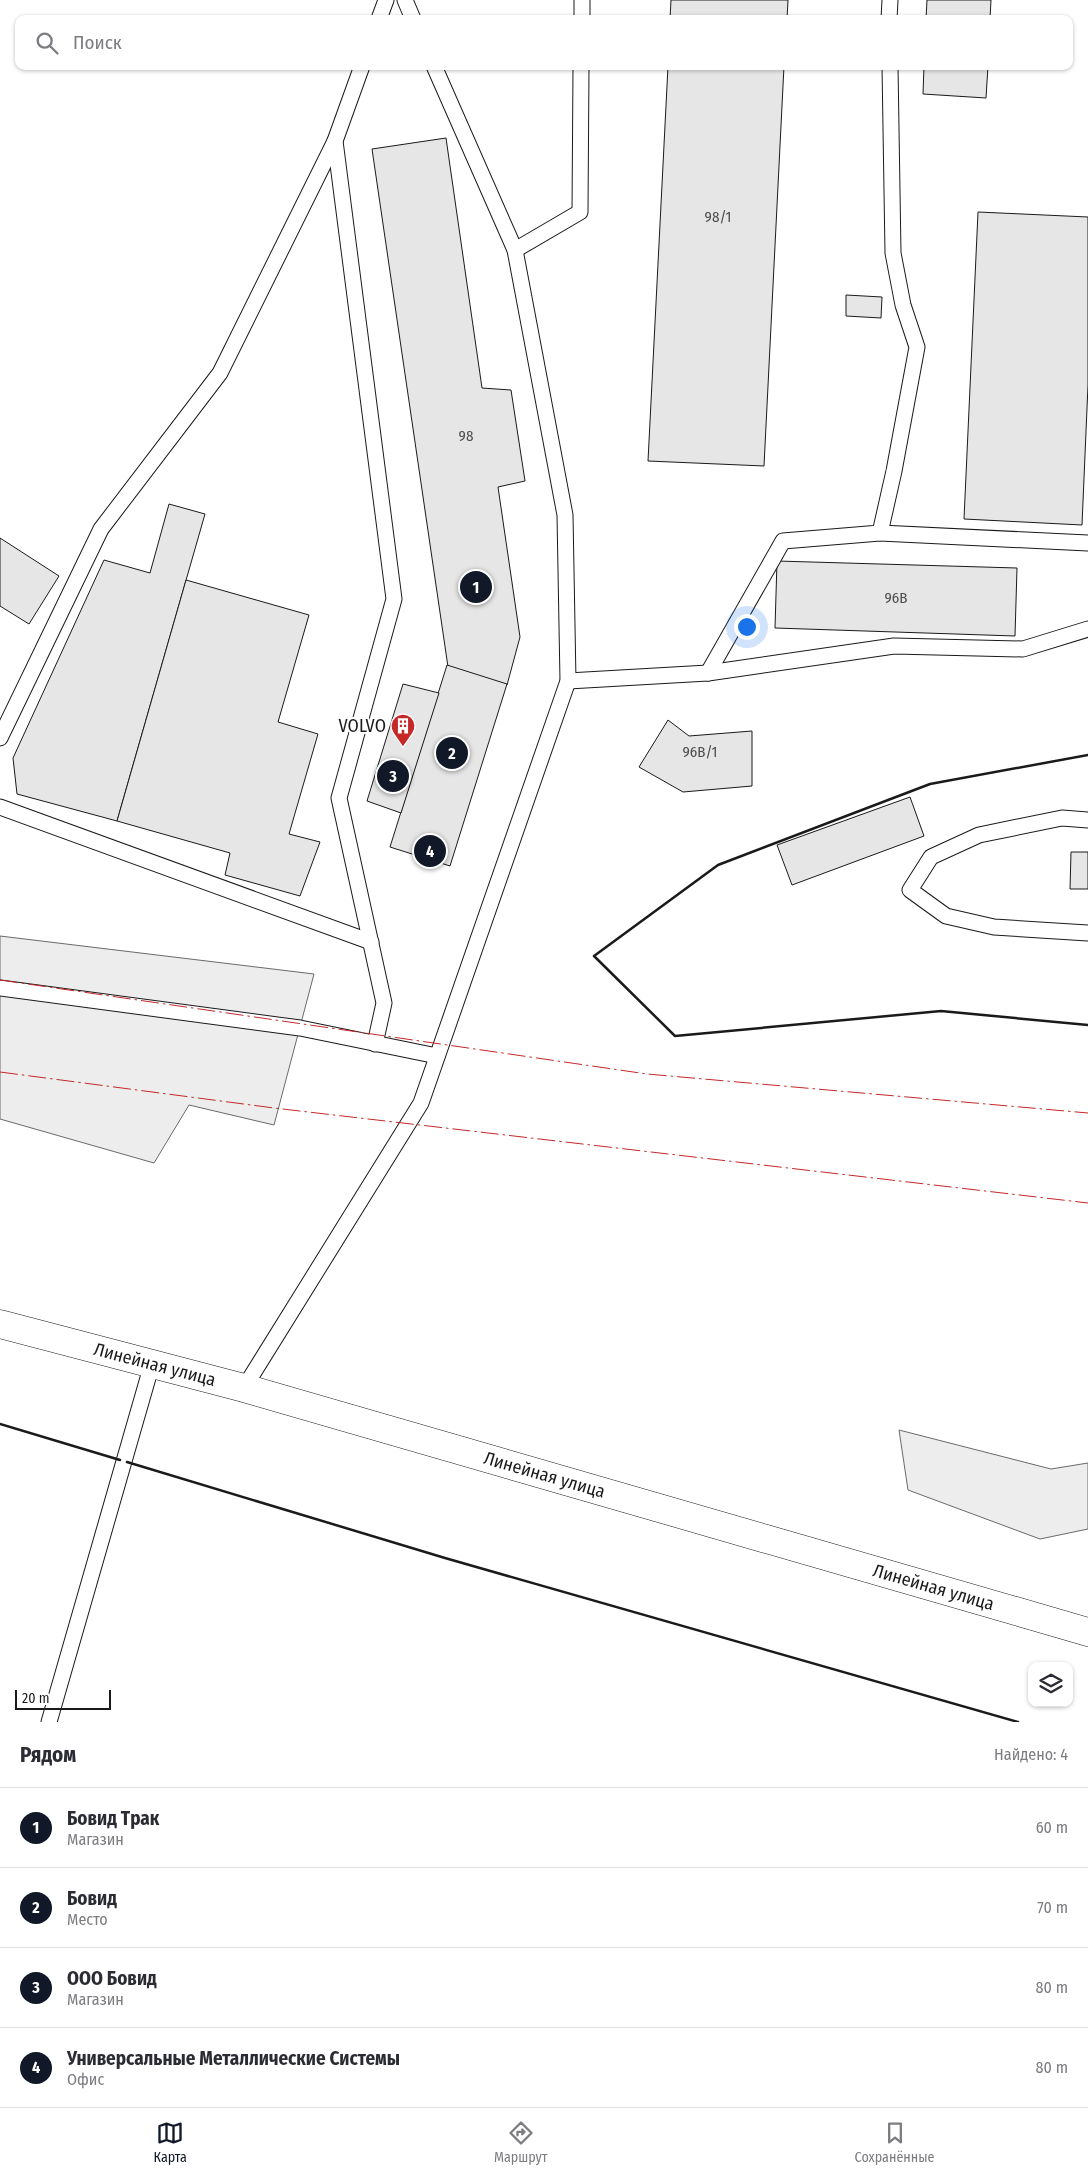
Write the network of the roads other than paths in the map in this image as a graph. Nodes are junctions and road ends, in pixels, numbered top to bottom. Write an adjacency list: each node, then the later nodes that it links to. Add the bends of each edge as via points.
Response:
1 (386, 0): 5 (lane)
2 (405, 0): 6 (lane)
3 (582, 0): 7 (lane)
4 (890, 0): 8 (lane)
5 (380, 15)
6 (411, 15)
7 (582, 15)
8 (890, 15)
9 (361, 70): 13 (lane)
10 (436, 70): 14 (lane)
11 (581, 70): 14 (lane, via 580,212)
12 (890, 70): 15 (lane, via 893,253 903,305 917,346)
13 (335, 141): 20 (lane, via 220,373 101,529); 24 (lane, via 394,599 339,798)
14 (515, 250): 19 (lane, via 565,515)
15 (880, 533): 16 (lane); 18 (lane, via 783,541)
16 (1088, 543)
17 (1088, 629): 18 (lane, via 1023,649 894,646)
18 (708, 673): 19 (lane)
19 (568, 681): 27 (lane)
20 (0, 738)
21 (0, 807): 24 (lane)
22 (1088, 820): 23 (lane, via 1062,818 979,835 931,857 910,890 946,916 994,927)
23 (1088, 933)
24 (370, 942): 26 (lane, via 384,1003)
25 (0, 988): 26 (lane, via 300,1028)
26 (375, 1044): 27 (lane)
27 (437, 1056): 30 (lane, via 421,1103)
28 (0, 1324): 29 (street, Линейная улица)
29 (152, 1364): 30 (street, Линейная улица); 32 (lane)
30 (244, 1388): 31 (street, Линейная улица)
31 (1088, 1632)
32 (49, 1722)

